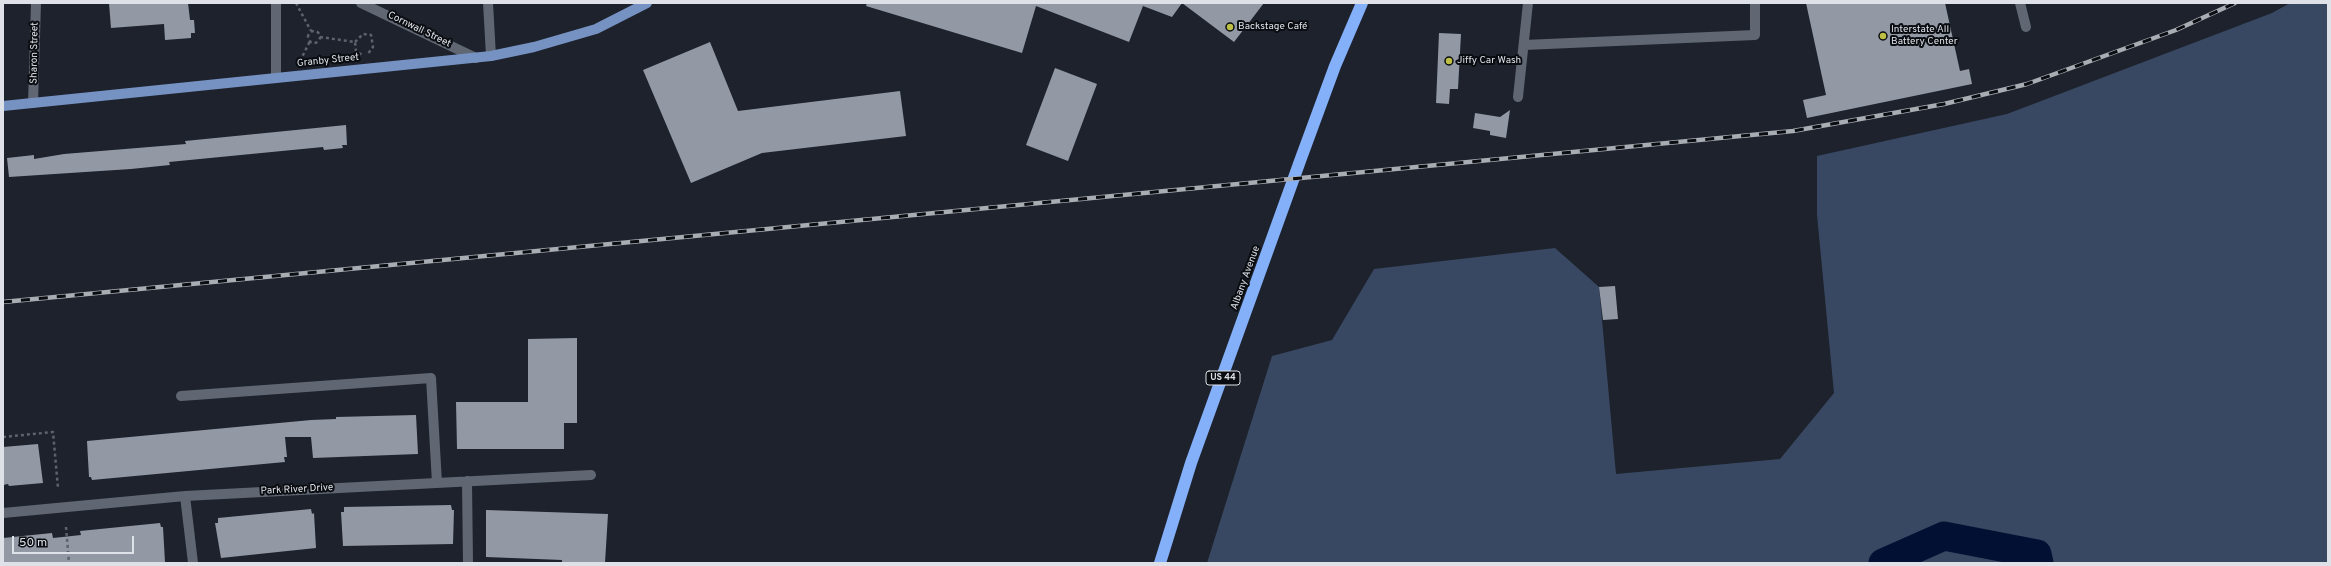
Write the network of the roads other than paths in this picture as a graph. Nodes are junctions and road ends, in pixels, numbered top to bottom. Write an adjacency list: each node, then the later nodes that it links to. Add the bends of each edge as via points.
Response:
1 (36, 3): 16 (street, Sharon Street)
2 (276, 3): 14 (street)
3 (361, 3): 13 (street, Cornwall Street)
4 (488, 3): 12 (street)
5 (647, 3): 12 (main road, Granby Street, via 596,29)
6 (1362, 3): 26 (highway, Albany Avenue / US 44, via 1335,66 1300,161 1191,464)
7 (1528, 3): 11 (street)
8 (1755, 3): 11 (street, via 1754,35)
9 (2020, 3): 10 (street)
10 (2026, 27)
11 (1524, 45): 15 (street)
12 (491, 56): 13 (main road, Granby Street)
13 (476, 58): 14 (main road, Granby Street)
14 (276, 78): 16 (main road, Granby Street)
15 (1518, 97)
16 (34, 103): 17 (main road, Granby Street)
17 (3, 106)
18 (181, 396): 21 (street, via 431,378)
19 (591, 475): 20 (street, Park River Drive)
20 (467, 481): 21 (street, Park River Drive); 25 (street)
21 (437, 483): 22 (street, Park River Drive)
22 (186, 496): 23 (street, Park River Drive); 24 (street)
23 (3, 513)
24 (193, 563)
25 (468, 563)
26 (1160, 563)

